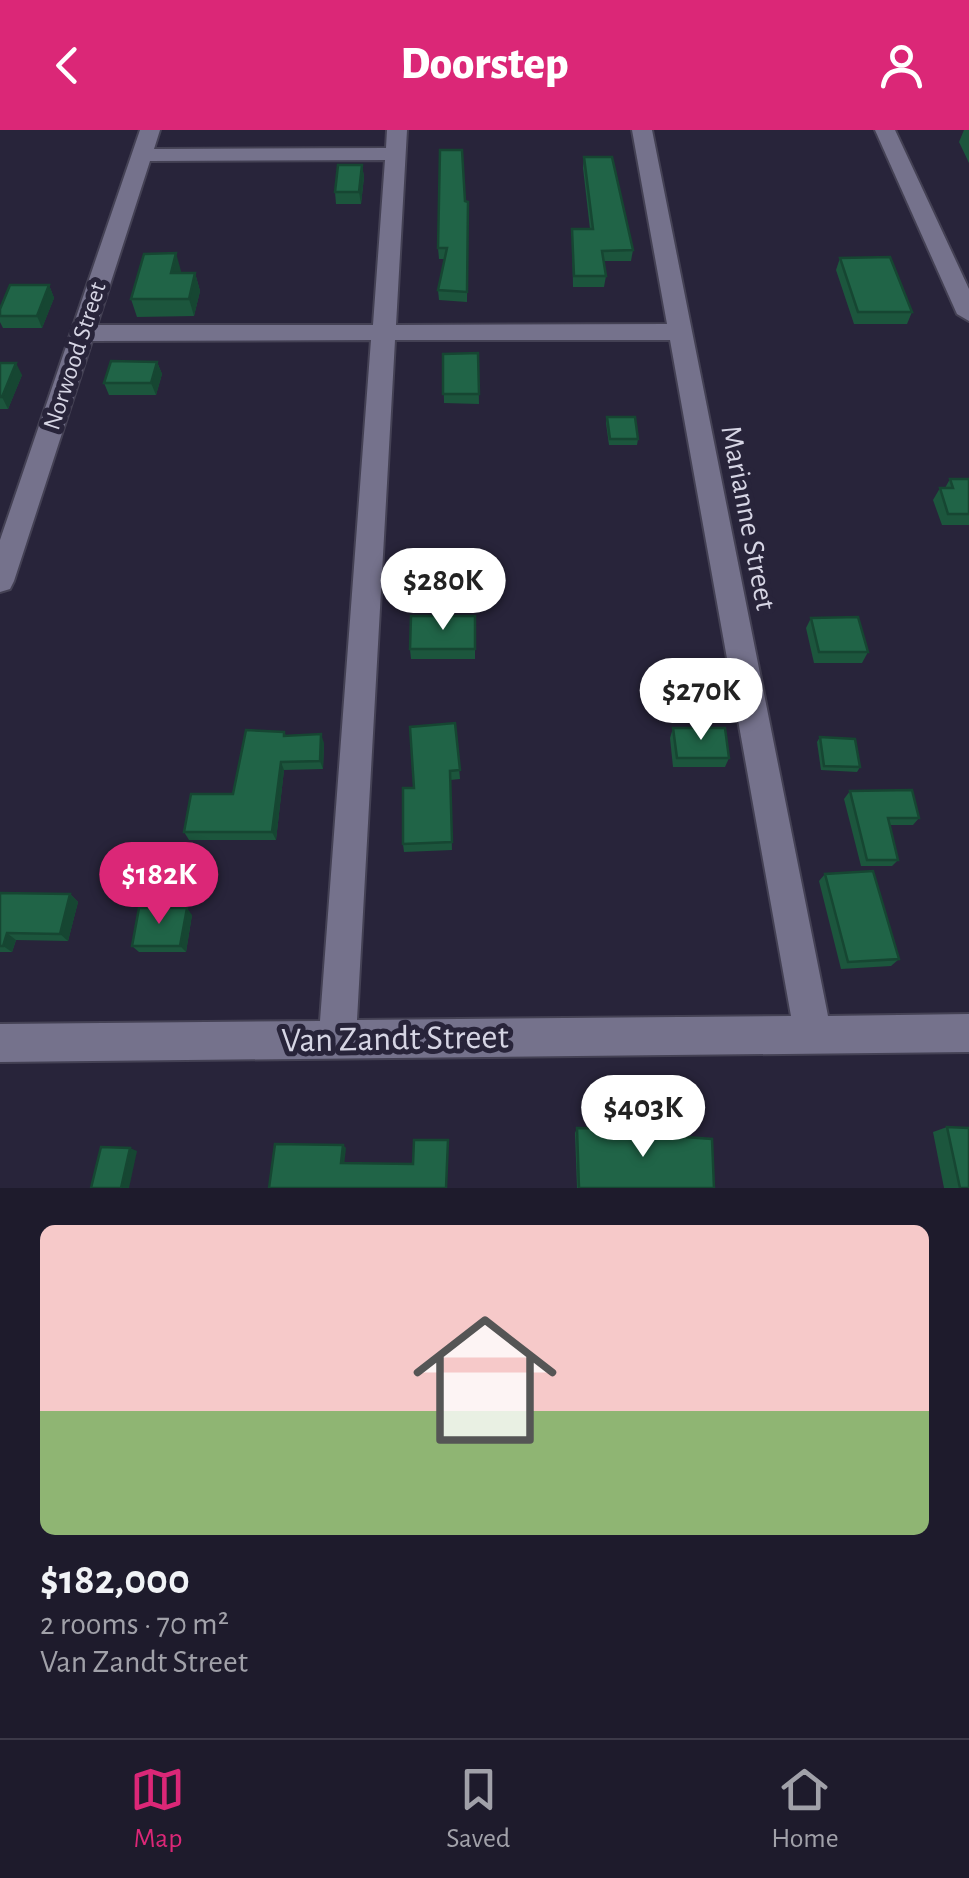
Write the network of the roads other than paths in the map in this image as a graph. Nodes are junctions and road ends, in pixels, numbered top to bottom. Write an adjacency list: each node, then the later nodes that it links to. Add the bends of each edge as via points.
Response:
1 (150, 130): 5 (street, Norwood Street)
2 (642, 130): 9 (street, Marianne Street)
3 (885, 130): 6 (street)
4 (396, 142): 5 (street); 8 (street)
5 (142, 155): 7 (street, Norwood Street)
6 (969, 314)
7 (83, 332): 8 (street); 10 (street, Norwood Street)
8 (385, 332): 9 (street); 13 (street)
9 (680, 332): 12 (street, Marianne Street)
10 (0, 581)
11 (969, 1034): 12 (street, Van Zandt Street)
12 (813, 1035): 13 (street, Van Zandt Street)
13 (336, 1040): 14 (street, Van Zandt Street)
14 (0, 1043)

